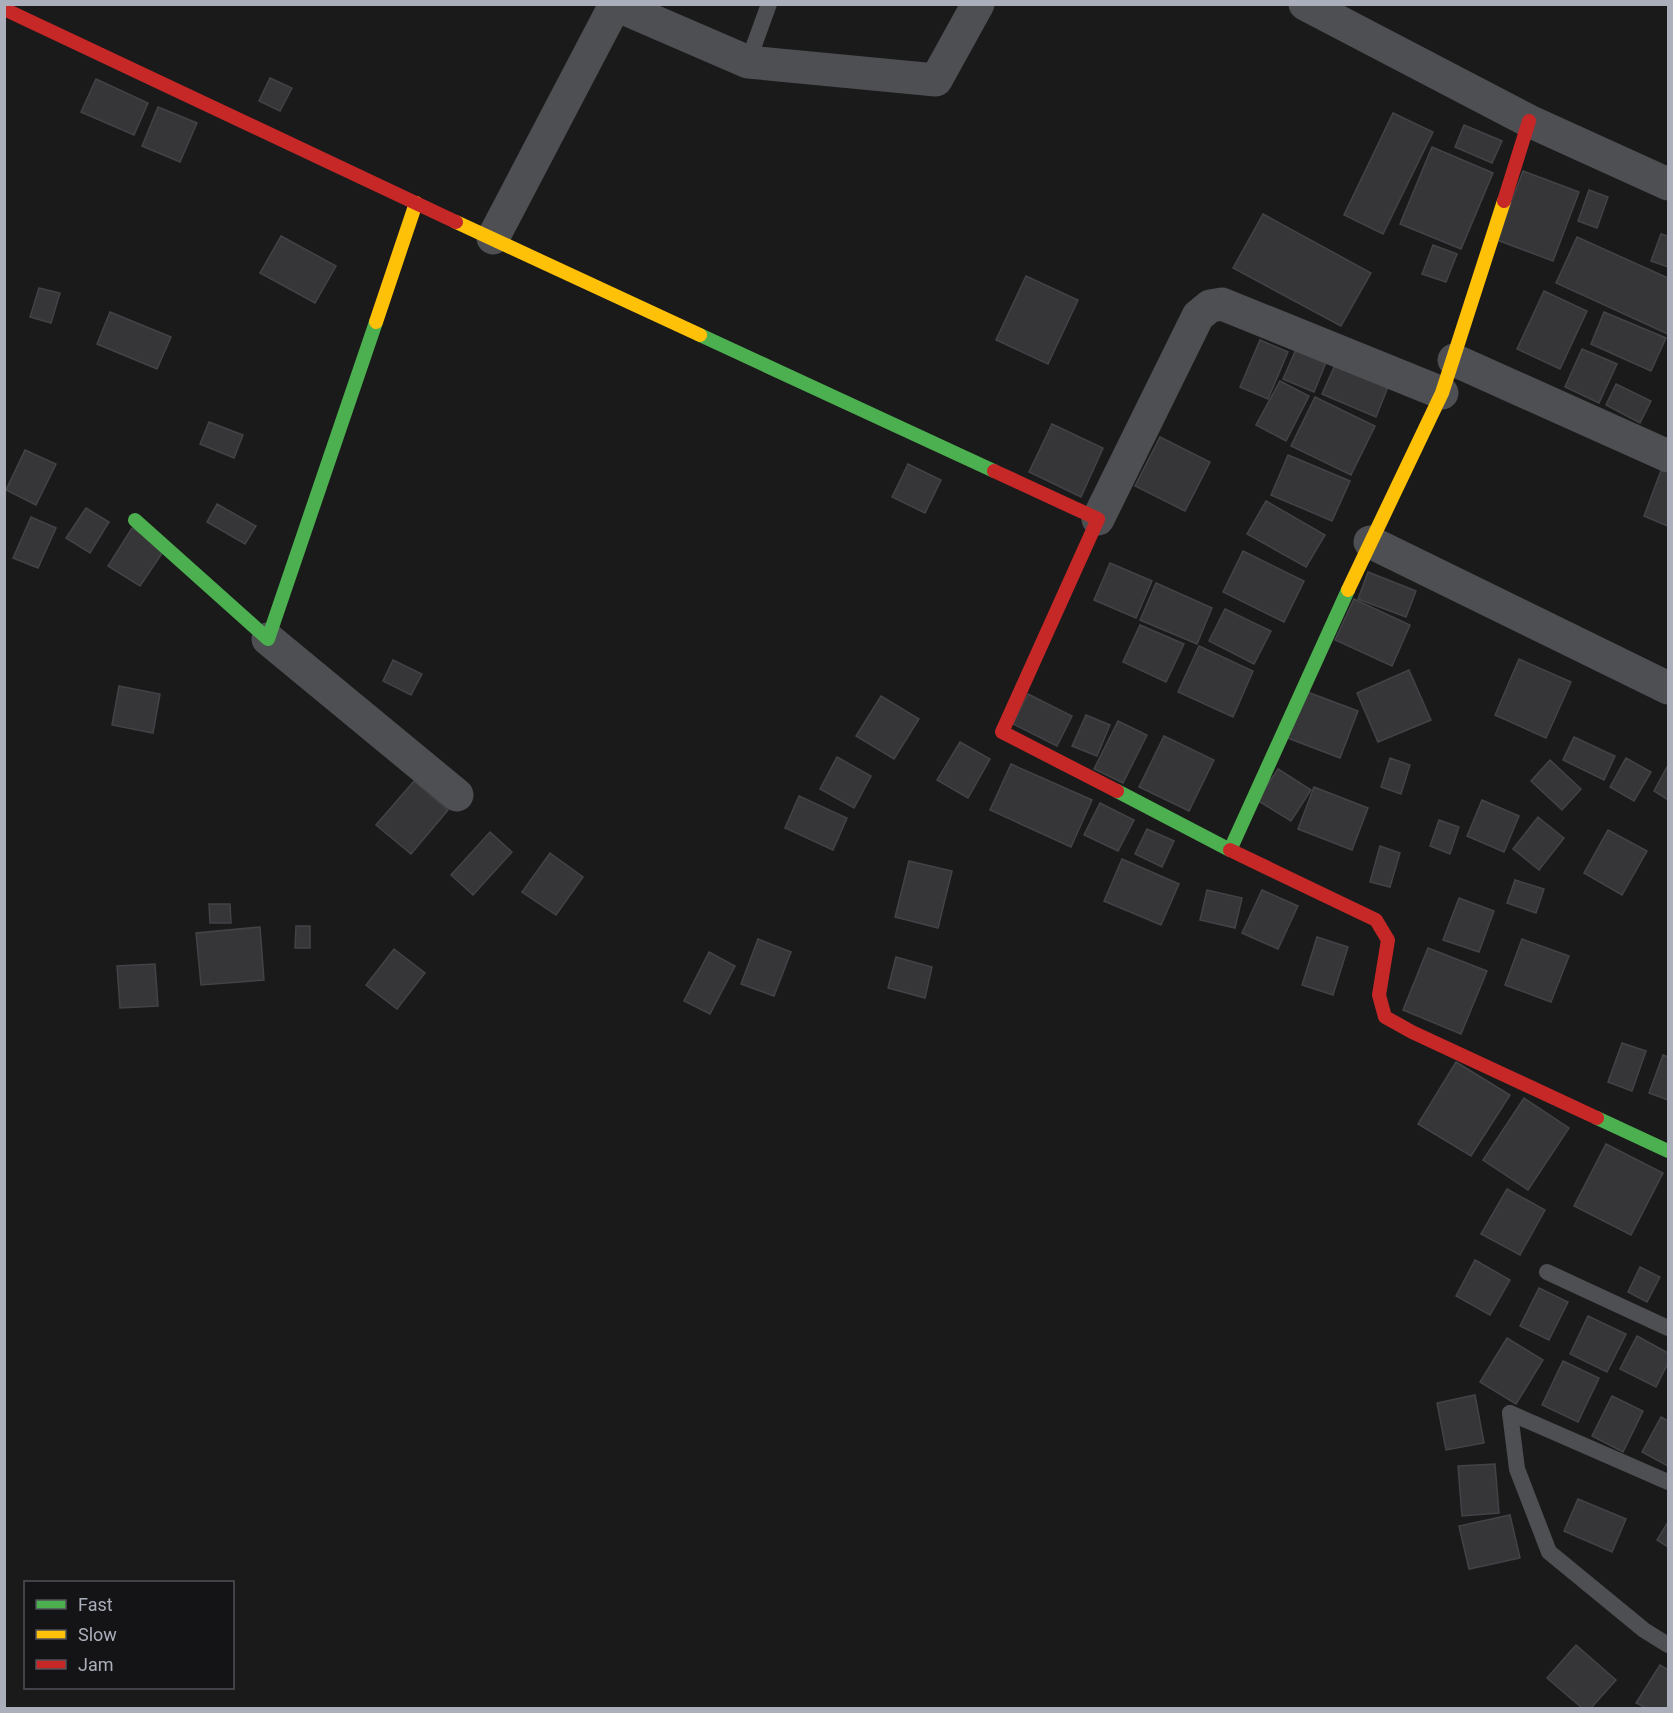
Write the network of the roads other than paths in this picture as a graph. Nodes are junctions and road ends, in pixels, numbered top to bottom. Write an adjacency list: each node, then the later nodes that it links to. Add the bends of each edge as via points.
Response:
1 (768, 4): 6 (lane)
2 (978, 4): 6 (street, via 936,80)
3 (1305, 4): 7 (street)
4 (615, 5): 6 (street); 10 (street)
5 (4, 9): 9 (street)
6 (748, 62)
7 (1529, 121): 8 (street); 11 (street)
8 (1668, 184)
9 (416, 203): 10 (street); 17 (street)
10 (493, 238): 14 (street)
11 (1454, 360): 12 (street); 13 (street)
12 (1442, 393): 14 (street, via 1222,304 1210,306 1198,316); 16 (street)
13 (1668, 456)
14 (1098, 519): 20 (street, via 1002,732)
15 (135, 520): 17 (street)
16 (1370, 542): 18 (street); 20 (street)
17 (268, 639): 19 (street)
18 (1668, 688)
19 (457, 795)
20 (1230, 850): 21 (street, via 1376,921 1388,940 1379,995 1386,1017)
21 (1668, 1151)
22 (1547, 1272): 23 (lane)
23 (1668, 1328)
24 (1668, 1482): 25 (lane, via 1510,1413 1516,1468 1549,1552)
25 (1668, 1646)

